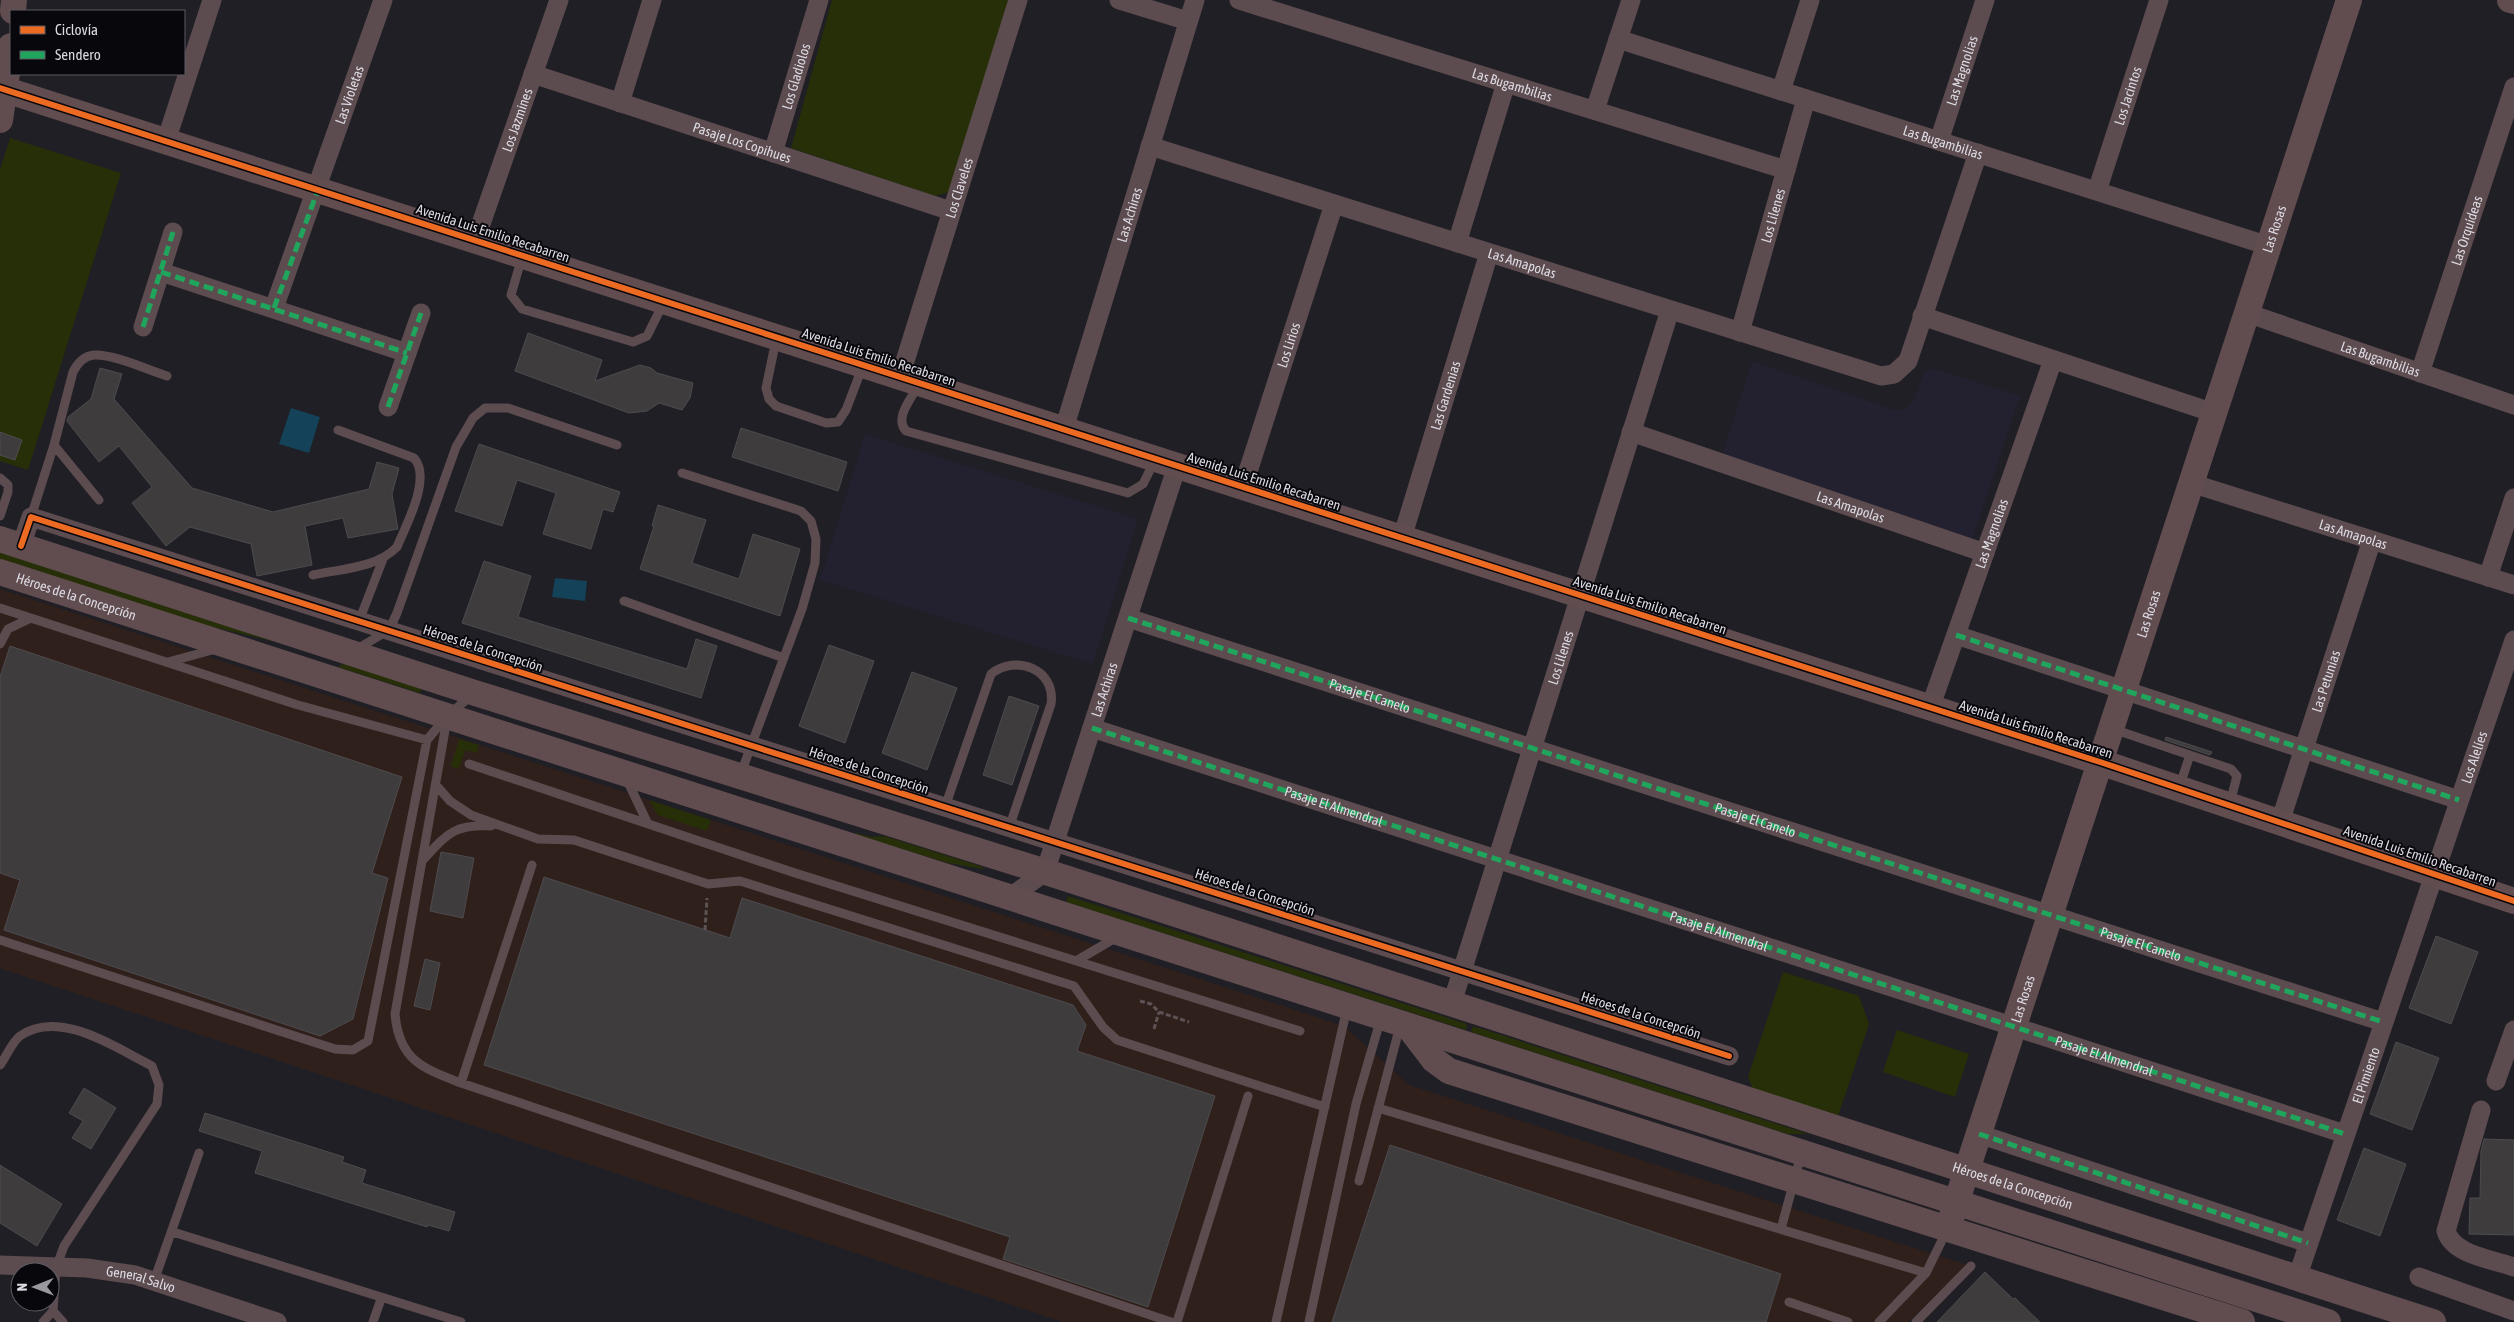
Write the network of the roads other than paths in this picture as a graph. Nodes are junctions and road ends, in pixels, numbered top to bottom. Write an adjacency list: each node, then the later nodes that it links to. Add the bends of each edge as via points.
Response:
1 (212, 0): 29 (street)
2 (383, 0): 35 (street, Las Violetas)
3 (559, 0): 20 (street, Los Jazmines)
4 (652, 0): 26 (street)
5 (819, 0): 32 (street, Los Gladiolos)
6 (1018, 0): 38 (street, Los Claveles)
7 (1120, 0): 17 (street)
8 (1194, 0): 17 (street, Las Achiras)
9 (1239, 0): 21 (street, Las Bugambilias)
10 (1631, 0): 18 (street)
11 (1810, 0): 24 (street)
12 (1985, 0): 30 (street, Las Magnolias)
13 (2159, 0): 36 (street, Los Jacintos)
14 (2349, 0): 42 (main road, Las Rosas)
15 (2510, 0): 16 (main road)
16 (2514, 1)
17 (1188, 21): 31 (street, Las Achiras)
18 (1618, 39): 24 (street, Las Bugambilias); 27 (street)
19 (10, 51): 23 (main road)
20 (533, 74): 26 (street, Pasaje Los Copihues); 40 (street, Los Jazmines)
21 (1506, 83): 27 (street, Las Bugambilias); 41 (street)
22 (2514, 87): 58 (street, Las Orquídeas)
23 (3, 89): 28 (main road); 29 (main road, Avenida Luis Emilio Recabarren)
24 (1781, 91): 25 (street, Las Bugambilias)
25 (1806, 99): 30 (street, Las Bugambilias); 34 (street, Los Lilenes)
26 (620, 103): 32 (street, Pasaje Los Copihues)
27 (1595, 110): 34 (street, Las Bugambilias)
28 (0, 120)
29 (166, 141): 35 (main road, Avenida Luis Emilio Recabarren)
30 (1939, 141): 33 (street, Las Bugambilias)
31 (1150, 146): 37 (street, Las Amapolas); 65 (street, Las Achiras)
32 (773, 153): 38 (street, Pasaje Los Copihues)
33 (1978, 153): 36 (street, Las Bugambilias); 51 (street)
34 (1786, 170): 53 (street, Los Lilenes)
35 (318, 190): 40 (main road, Avenida Luis Emilio Recabarren); 47 (street, Las Violetas)
36 (2097, 192): 42 (street, Las Bugambilias)
37 (1334, 204): 41 (street, Las Amapolas); 73 (street, Los Lirios)
38 (951, 211): 60 (street, Los Claveles)
39 (173, 232): 45 (street)
40 (475, 240): 44 (main road, Avenida Luis Emilio Recabarren)
41 (1457, 243): 43 (street, Las Amapolas)
42 (2269, 246): 50 (main road, Las Rosas)
43 (1489, 253): 48 (street, Las Amapolas); 78 (street, Las Gardenias)
44 (523, 256): 46 (main road, Avenida Luis Emilio Recabarren); 46 (lane, via 511,294 522,308 633,342 647,336)
45 (161, 272): 47 (street); 52 (street)
46 (664, 301): 54 (main road, Avenida Luis Emilio Recabarren)
47 (274, 308): 55 (street)
48 (1670, 310): 53 (street, Las Amapolas); 66 (street, Los Lilenes)
49 (421, 313): 55 (street)
50 (2247, 313): 58 (street, Las Bugambilias); 63 (main road, Las Rosas)
51 (1922, 316): 53 (street, Las Amapolas, via 1908,361 1894,374 1881,376); 56 (street)
52 (143, 327)
53 (1740, 332)
54 (777, 338): 57 (main road, Avenida Luis Emilio Recabarren); 57 (lane, via 766,388 770,399 776,406 826,423 838,422 846,410)
55 (407, 353): 62 (street)
56 (2053, 360): 63 (street); 81 (street, Las Magnolias)
57 (863, 365): 60 (main road, Avenida Luis Emilio Recabarren)
58 (2420, 373): 61 (street, Las Bugambilias)
59 (167, 376): 67 (lane, via 114,359 94,355 85,358 77,363 73,372)
60 (909, 380): 65 (main road, Avenida Luis Emilio Recabarren); 69 (lane, via 900,418 906,431 1128,493)
61 (2514, 405)
62 (388, 407)
63 (2214, 413): 72 (main road, Las Rosas)
64 (338, 430): 82 (lane, via 414,458 419,463 420,485 397,548)
65 (1064, 430): 69 (main road, Avenida Luis Emilio Recabarren)
66 (1631, 432): 81 (street, Las Amapolas); 87 (street, Los Lilenes)
67 (54, 445): 75 (lane); 77 (lane)
68 (617, 446): 93 (lane, via 508,408 485,408 472,418 456,447)
69 (1166, 463): 73 (main road, Avenida Luis Emilio Recabarren); 91 (street, Las Achiras)
70 (682, 473): 99 (lane, via 801,511 811,521 816,539 815,563)
71 (0, 478): 76 (lane, via 8,485 8,492)
72 (2191, 483): 79 (street, Las Amapolas); 103 (main road, Las Rosas)
73 (1243, 487): 78 (main road, Avenida Luis Emilio Recabarren)
74 (2514, 498): 85 (street)
75 (99, 500)
76 (0, 516)
77 (31, 517): 80 (street, Héroes de la Concepción); 92 (street, Héroes de la Concepción)
78 (1402, 538): 87 (main road, Avenida Luis Emilio Recabarren)
79 (2372, 540): 85 (street, Las Amapolas); 112 (street, Las Petunias)
80 (10, 543): 98 (main road, Héroes de la Concepción)
81 (1985, 553): 94 (street, Las Magnolias)
82 (382, 559): 84 (lane); 92 (lane)
83 (0, 572): 97 (main road, Héroes de la Concepción)
84 (313, 575)
85 (2488, 577): 86 (street, Las Amapolas)
86 (2514, 585)
87 (1580, 595): 105 (main road, Avenida Luis Emilio Recabarren); 111 (street, Los Lilenes)
88 (624, 601): 99 (lane)
89 (0, 608): 90 (lane)
90 (30, 618): 96 (lane, via 8,629); 100 (lane)
91 (1128, 618): 107 (street, Las Achiras); 111 (street, Pasaje El Canelo)
92 (359, 621): 93 (street, Héroes de la Concepción)
93 (389, 630): 98 (lane); 110 (street, Héroes de la Concepción)
94 (1956, 635): 103 (street); 105 (street, Las Magnolias)
95 (2514, 640): 102 (street, Los Alelíes)
96 (0, 644)
97 (226, 646): 100 (lane); 101 (main road, Héroes de la Concepción)
98 (353, 652): 101 (main road); 104 (main road, Héroes de la Concepción)
99 (784, 658): 110 (lane)
100 (168, 662): 109 (lane, via 298,705)
101 (314, 673): 106 (main road, Héroes de la Concepción)
102 (2508, 678): 120 (street, Los Alelíes)
103 (2124, 690): 108 (main road, Las Rosas); 112 (street)
104 (475, 693): 106 (lane); 116 (main road, Héroes de la Concepción)
105 (1930, 708): 114 (main road, Avenida Luis Emilio Recabarren)
106 (447, 716): 109 (lane); 117 (main road, Héroes de la Concepción); 118 (lane)
107 (1092, 728): 127 (street, Las Achiras); 128 (street, Pasaje El Almendral)
108 (2112, 728): 113 (lane); 114 (main road, Las Rosas)
109 (427, 740): 137 (lane, via 368,1041 353,1050 335,1049)
110 (750, 746): 116 (lane); 122 (street, Héroes de la Concepción)
111 (1532, 748): 128 (street, Los Lilenes); 135 (street, Pasaje El Canelo)
112 (2304, 749): 120 (street); 124 (street, Las Petunias)
113 (2190, 755): 119 (lane); 121 (lane, via 2235,772 2238,776)
114 (2100, 762): 119 (main road, Avenida Luis Emilio Recabarren); 135 (main road, Las Rosas)
115 (469, 764): 123 (lane)
116 (740, 774): 131 (main road, Héroes de la Concepción)
117 (625, 775): 123 (lane); 133 (main road, Héroes de la Concepción)
118 (436, 785): 125 (lane, via 450,801); 129 (lane)
119 (2179, 789): 121 (main road, Avenida Luis Emilio Recabarren)
120 (2459, 800): 132 (street, Los Alelíes)
121 (2230, 806): 124 (main road, Avenida Luis Emilio Recabarren)
122 (946, 807): 126 (street, Héroes de la Concepción); 126 (lane, via 991,674 1000,667 1017,664 1042,674 1053,693)
123 (647, 822): 138 (lane, via 803,876)
124 (2280, 822): 132 (main road, Avenida Luis Emilio Recabarren)
125 (499, 827): 129 (lane, via 470,825 445,836); 152 (lane, via 538,839 574,840 708,884 740,881 1074,986 1103,1027 1117,1040)
126 (1009, 828): 127 (street, Héroes de la Concepción)
127 (1055, 842): 131 (street, Las Achiras); 139 (street, Héroes de la Concepción)
128 (1497, 859): 139 (street, Los Lilenes); 144 (street, Pasaje El Almendral)
129 (422, 862): 150 (lane, via 395,1014 397,1033 403,1048 415,1062)
130 (532, 864): 150 (lane)
131 (1045, 872): 133 (street); 140 (main road, Héroes de la Concepción)
132 (2433, 874): 134 (main road, Avenida Luis Emilio Recabarren); 143 (street, El Pimiento)
133 (1010, 898): 136 (main road, Héroes de la Concepción)
134 (2514, 901)
135 (2050, 915): 143 (street, Pasaje El Canelo); 144 (main road, Las Rosas)
136 (1121, 934): 138 (lane); 141 (main road, Héroes de la Concepción)
137 (0, 940)
138 (1076, 961): 146 (lane)
139 (1462, 971): 140 (street, Los Lilenes); 147 (street, Héroes de la Concepción)
140 (1452, 1003): 159 (main road, Héroes de la Concepción)
141 (1347, 1006): 142 (main road, Héroes de la Concepción); 152 (lane)
142 (1397, 1022): 153 (lane); 158 (main road, Héroes de la Concepción); 160 (main road, via 1449,1071); 188 (lane, via 1356,1104)
143 (2383, 1022): 156 (street, El Pimiento)
144 (2014, 1026): 155 (main road, Las Rosas); 156 (street, Pasaje El Almendral)
145 (2514, 1030): 149 (street)
146 (1300, 1031)
147 (1729, 1056)
148 (0, 1065): 167 (lane, via 19,1037 43,1026 80,1030 152,1066 159,1085 157,1104 64,1246)
149 (2496, 1081)
150 (462, 1083): 185 (lane)
151 (1248, 1096): 186 (lane)
152 (1325, 1106): 187 (lane)
153 (1378, 1108): 161 (lane); 164 (lane)
154 (2480, 1110): 169 (street, via 2446,1230 2449,1240 2458,1248)
155 (1979, 1134): 159 (main road, Las Rosas); 166 (street)
156 (2345, 1134): 166 (street, El Pimiento)
157 (199, 1152): 165 (lane)
158 (1802, 1153): 160 (lane); 162 (main road, Héroes de la Concepción)
159 (1967, 1170): 162 (main road, Las Rosas); 173 (main road, Héroes de la Concepción)
160 (1794, 1180): 163 (main road); 164 (lane)
161 (1359, 1181)
162 (1956, 1202): 163 (main road, Las Rosas); 193 (main road, Héroes de la Concepción)
163 (1948, 1228): 171 (lane); 192 (main road)
164 (1781, 1229): 171 (lane)
165 (173, 1232): 174 (lane); 175 (lane)
166 (2308, 1243): 173 (street, El Pimiento)
167 (58, 1262)
168 (1971, 1266): 191 (lane)
169 (2514, 1267)
170 (60, 1268): 174 (street, General Salvo, via 87,1268)
171 (1926, 1272): 190 (lane)
172 (2419, 1277): 177 (street)
173 (2297, 1278): 194 (main road, Héroes de la Concepción)
174 (154, 1281): 182 (street, General Salvo)
175 (381, 1298): 183 (lane); 184 (lane)
176 (1789, 1302): 189 (lane)
177 (2514, 1311)
178 (52, 1312): 180 (lane)
179 (54, 1312): 181 (lane)
180 (43, 1322)
181 (63, 1322)
182 (277, 1322)
183 (373, 1322)
184 (461, 1322)
185 (1171, 1322)
186 (1177, 1322)
187 (1276, 1322)
188 (1309, 1322)
189 (1848, 1322)
190 (1879, 1322)
191 (1916, 1322)
192 (2242, 1322)
193 (2328, 1322)
194 (2433, 1322)

